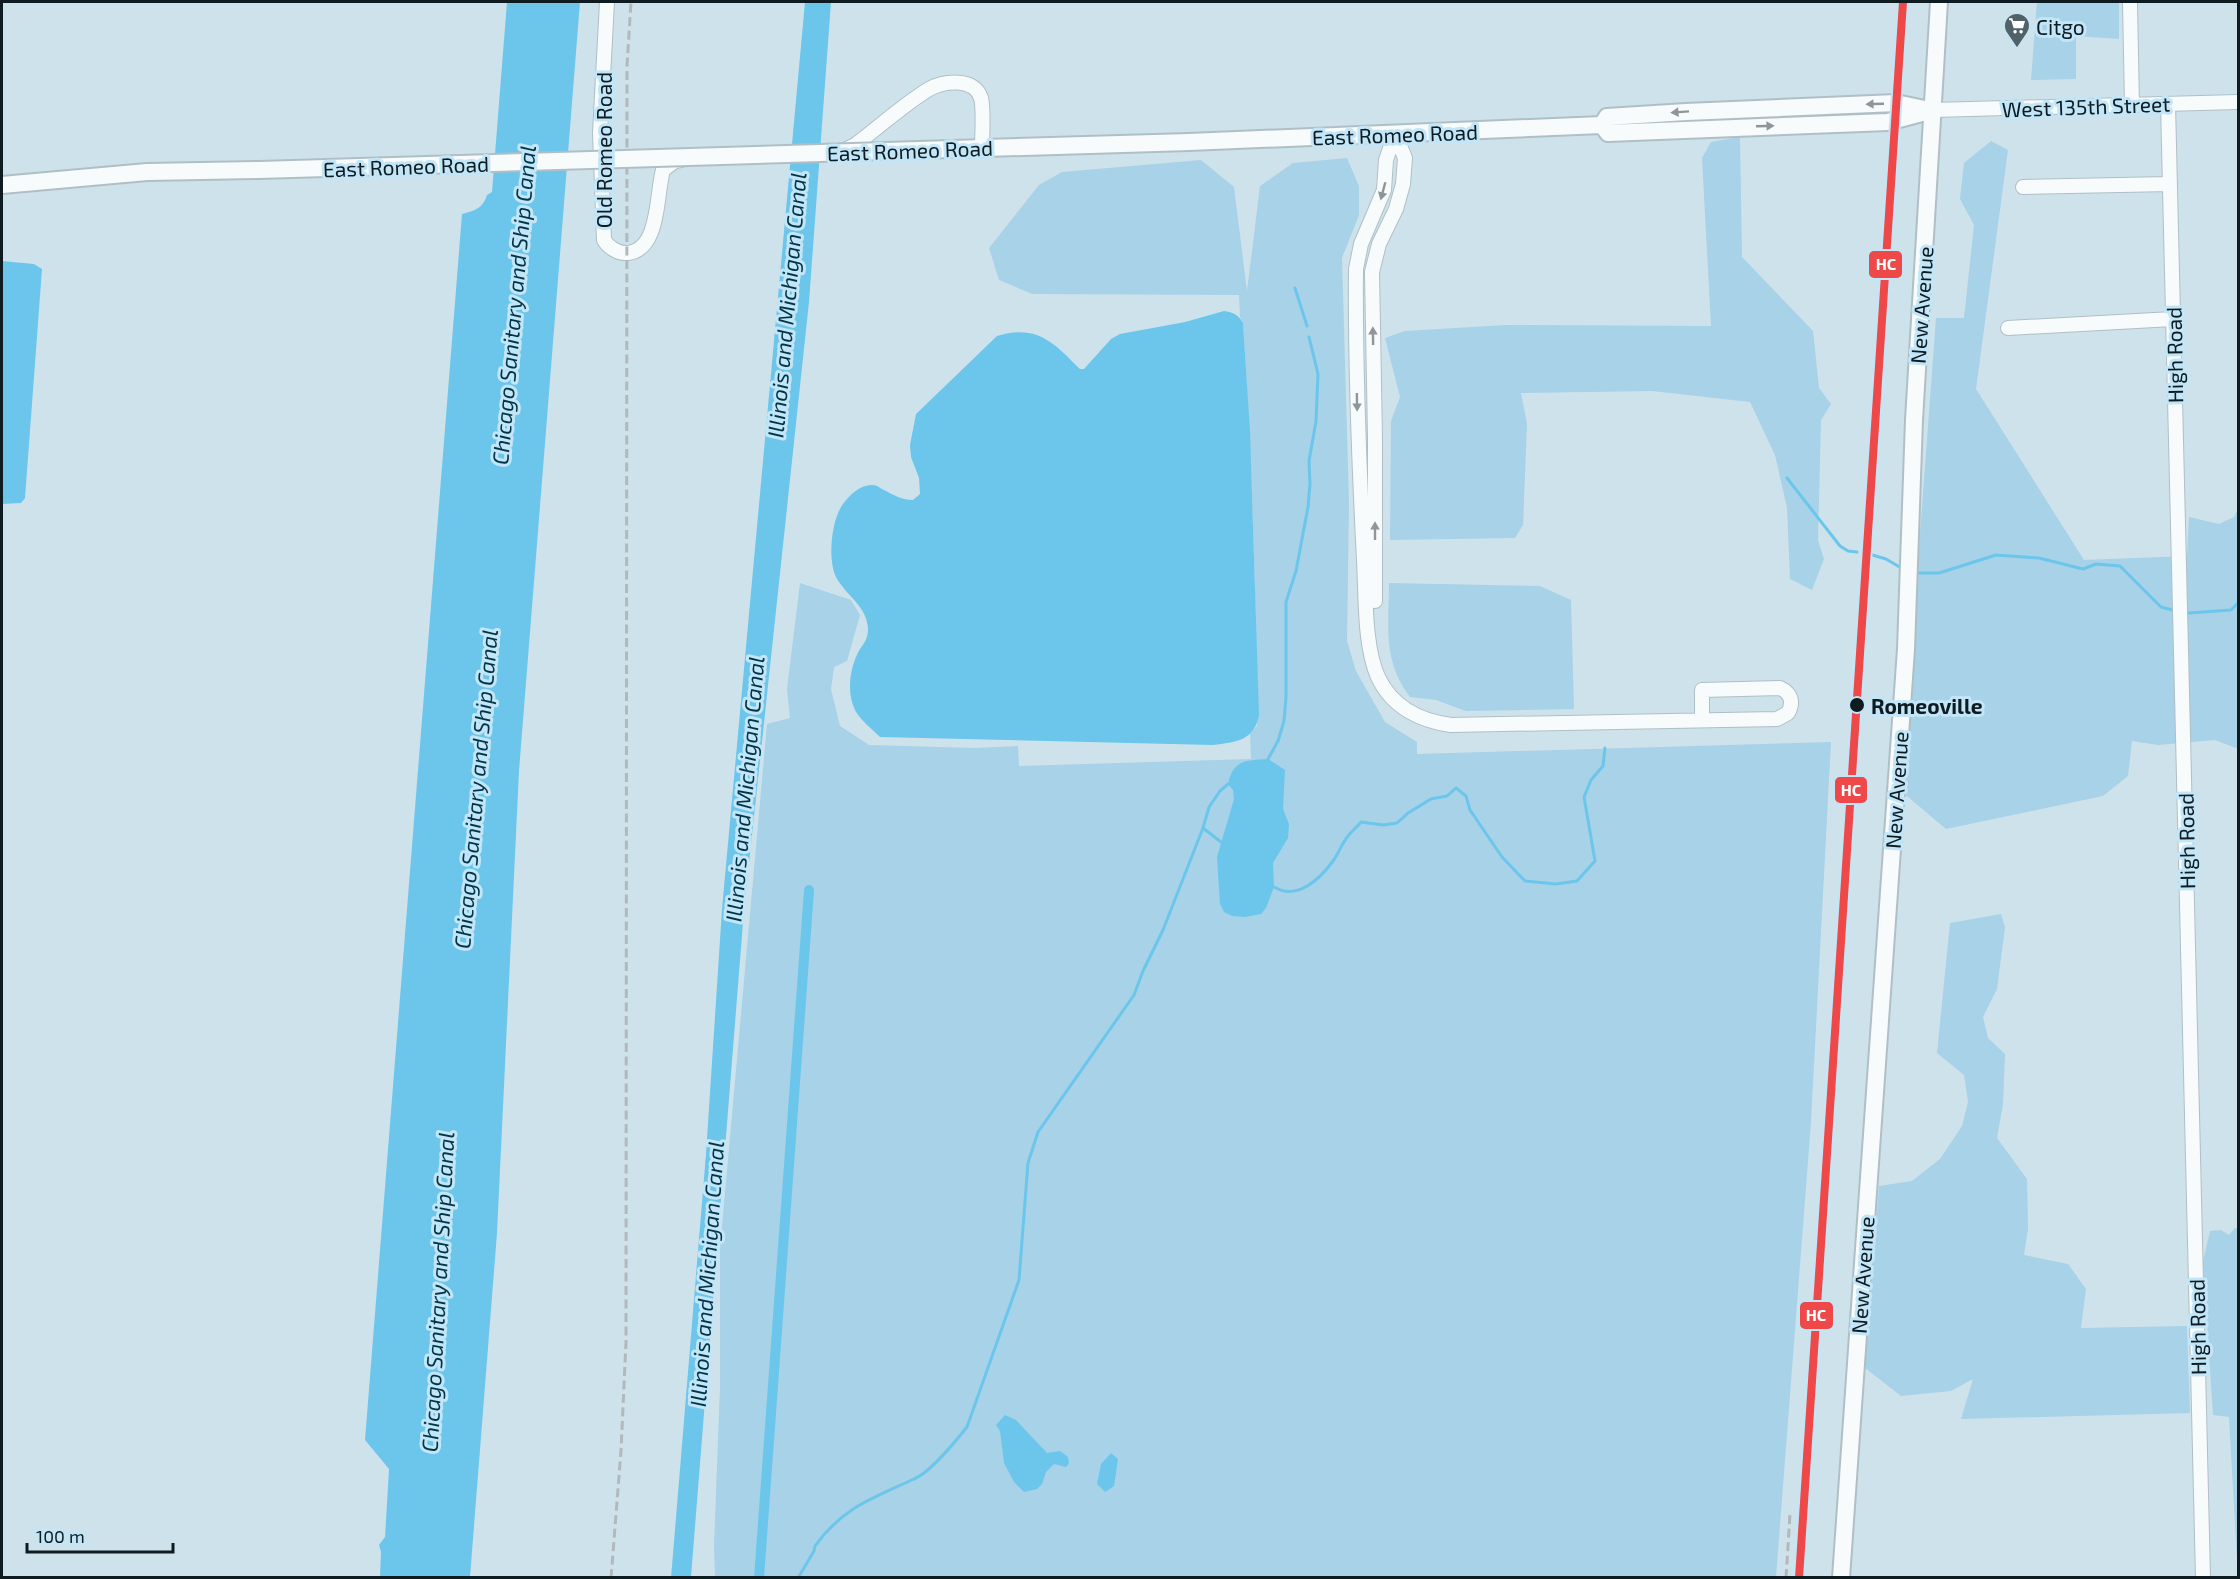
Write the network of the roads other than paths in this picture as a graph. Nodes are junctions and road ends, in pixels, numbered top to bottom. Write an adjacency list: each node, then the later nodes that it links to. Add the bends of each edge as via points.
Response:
1 (607, 2): 9 (street, Old Romeo Road, bridge, via 600,133 604,240 622,253 645,245 663,170 675,160 825,157 855,145 930,88 954,83 968,83 981,98)
2 (1939, 2): 7 (main road, New Avenue)
3 (2130, 2): 6 (street)
4 (2238, 102): 5 (street, West 135th Street)
5 (2168, 104): 6 (street, West 135th Street); 10 (street, High Road)
6 (2132, 106): 7 (street, West 135th Street)
7 (1933, 110): 8 (main road, East Romeo Road, via 1888,122 1608,133 1602,125); 16 (main road, New Avenue, via 1914,420 1906,649)
8 (1395, 134): 9 (main road, East Romeo Road); 15 (street, via 1386,160 1384,190 1361,244 1356,269 1358,447 1368,639 1378,677 1389,695 1415,716 1438,723)
9 (982, 148): 11 (main road, East Romeo Road, bridge, via 147,172)
10 (2170, 184): 12 (street); 13 (street, High Road)
11 (2, 185)
12 (2023, 188)
13 (2173, 320): 14 (street); 17 (street, High Road)
14 (2008, 328)
15 (1702, 719): 15 (street, via 1777,718 1788,713 1791,698 1780,688 1702,690)
16 (1841, 1578)
17 (2203, 1578)

